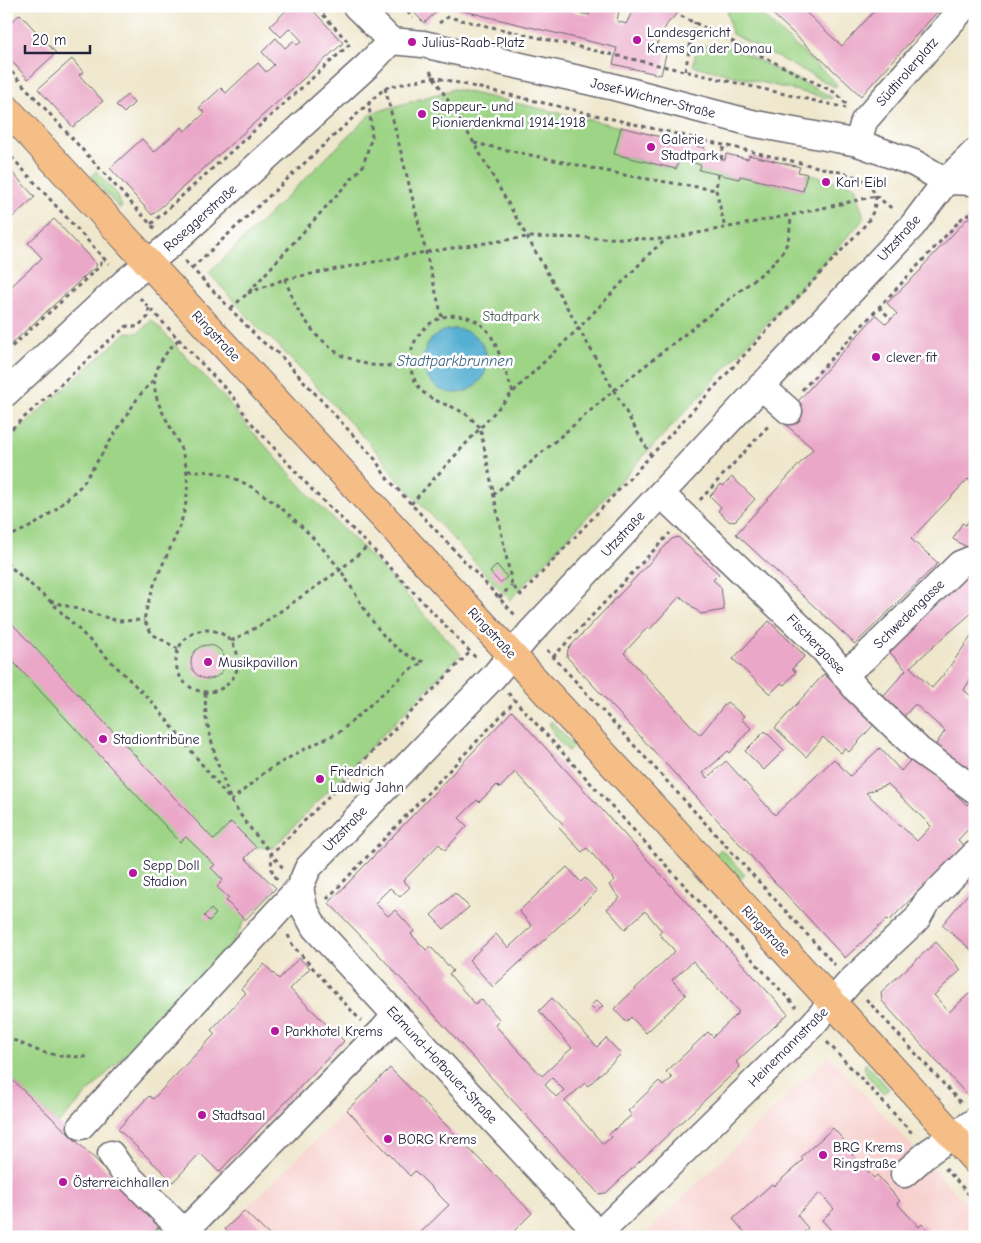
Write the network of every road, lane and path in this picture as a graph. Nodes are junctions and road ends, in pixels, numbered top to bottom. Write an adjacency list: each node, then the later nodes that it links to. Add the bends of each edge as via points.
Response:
1 (315, 6): 10 (path, via 350,44 150,224)
2 (356, 6): 9 (street)
3 (964, 6): 17 (street, Südtirolerplatz, via 864,122)
4 (969, 6): 5 (street)
5 (975, 12)
6 (681, 16): 7 (path)
7 (695, 22): 11 (path); 11 (path, via 836,93 851,109)
8 (433, 27): 11 (path, via 448,17)
9 (391, 41): 17 (street, Josef-Wichner-Straße, via 423,44 610,86 756,124); 34 (street, Roseggerstraße)
10 (6, 66)
11 (685, 71)
12 (433, 77): 13 (path); 16 (path); 18 (path)
13 (386, 88): 14 (path); 33 (path)
14 (369, 104): 36 (path, via 372,136 362,166); 38 (path, via 192,268)
15 (6, 108): 34 (main road, Ringstraße)
16 (474, 143): 25 (path, via 629,176); 31 (path)
17 (858, 143): 23 (street, Josef-Wichner-Straße, via 914,163)
18 (724, 145): 21 (path); 26 (path, via 857,177 869,184)
19 (6, 151): 43 (path, via 103,257 100,266)
20 (975, 152): 23 (street)
21 (721, 159)
22 (718, 174): 25 (path)
23 (946, 181): 24 (street); 46 (street, Utzstraße, via 912,225)
24 (975, 182)
25 (716, 190): 30 (path)
26 (876, 196): 27 (path); 29 (path); 53 (path, via 874,210 867,223)
27 (897, 212)
28 (975, 213): 37 (path, via 964,216)
29 (791, 215): 30 (path); 47 (path, via 784,252 770,267)
30 (725, 228): 32 (path)
31 (527, 237): 32 (path); 33 (path); 41 (path)
32 (667, 239): 41 (path)
33 (424, 252): 35 (path); 39 (path)
34 (148, 264): 48 (street, Roseggerstraße); 70 (main road, Ringstraße)
35 (285, 279): 36 (path); 44 (path, via 296,307 316,335 340,354 369,365)
36 (248, 293): 38 (path)
37 (879, 307): 40 (path); 50 (path)
38 (231, 308): 57 (path, via 260,340 279,354)
39 (442, 317): 44 (path, via 417,335 411,349); 49 (path, via 466,317 486,330 494,341)
40 (891, 319)
41 (578, 328): 47 (path); 49 (path)
42 (179, 339): 45 (path, via 167,350); 52 (path, via 149,307 148,317 137,327 127,326 106,343); 61 (path, via 315,493)
43 (6, 352)
44 (410, 367): 51 (path, via 422,392 464,412)
45 (154, 379): 54 (path, via 156,399 181,450); 60 (path, via 82,485 34,525)
46 (761, 386): 50 (street); 55 (street, Utzstraße)
47 (612, 391): 53 (path); 56 (path)
48 (6, 392)
49 (513, 392): 51 (path)
50 (787, 410): 58 (path)
51 (480, 427): 56 (path); 57 (path)
52 (6, 434)
53 (651, 456): 65 (path, via 521,595)
54 (187, 472): 64 (path, via 222,474 249,486 298,523); 67 (path, via 184,515 151,593)
55 (661, 494): 70 (street, Utzstraße); 71 (street, Fischergasse)
56 (492, 495): 65 (path)
57 (411, 503): 65 (path, via 499,598)
58 (696, 504)
59 (674, 528): 80 (path, via 554,657)
60 (6, 538)
61 (369, 545): 64 (path); 76 (path, via 470,652)
62 (975, 558): 71 (street, Schwedengasse, via 960,564 863,659)
63 (6, 563): 66 (path)
64 (340, 570): 68 (path, via 259,626); 74 (path, via 386,638 405,654 424,662 341,730 265,772)
65 (512, 586)
66 (50, 601): 67 (path, via 118,621); 74 (path, via 154,704)
67 (144, 620): 69 (path, via 152,634)
68 (231, 641): 69 (path, via 220,632 207,630 195,632 184,639); 72 (path, via 237,652 235,676 227,685)
69 (178, 649): 72 (path, via 178,673 184,683)
70 (512, 654): 78 (street, Utzstraße, via 308,868); 82 (main road, Ringstraße)
71 (844, 673): 73 (street, Fischergasse, via 919,750)
72 (205, 693): 74 (path, via 208,726)
73 (975, 790)
74 (231, 801): 76 (path)
75 (975, 854): 82 (street, Heinemannstraße, via 926,903 917,919)
76 (271, 855): 77 (path)
77 (277, 861)
78 (300, 887): 84 (street, Edmund-Hofbauer-Straße, via 304,908 315,928); 89 (street, Utzstraße)
79 (323, 903): 83 (path, via 515,701)
80 (835, 965)
81 (867, 1001): 88 (path)
82 (832, 1002): 88 (main road, Ringstraße); 96 (street, Heinemannstraße)
83 (800, 1011)
84 (396, 1015): 95 (street); 96 (street, Edmund-Hofbauer-Straße, via 585,1219)
85 (6, 1038): 87 (path, via 41,1052)
86 (832, 1047): 90 (path)
87 (88, 1057)
88 (963, 1120): 90 (street); 92 (main road, Ringstraße)
89 (82, 1126)
90 (929, 1152): 93 (street); 94 (path)
91 (111, 1154): 95 (street, via 122,1170)
92 (975, 1160)
93 (904, 1174)
94 (975, 1200)
95 (185, 1234)
96 (597, 1236)

